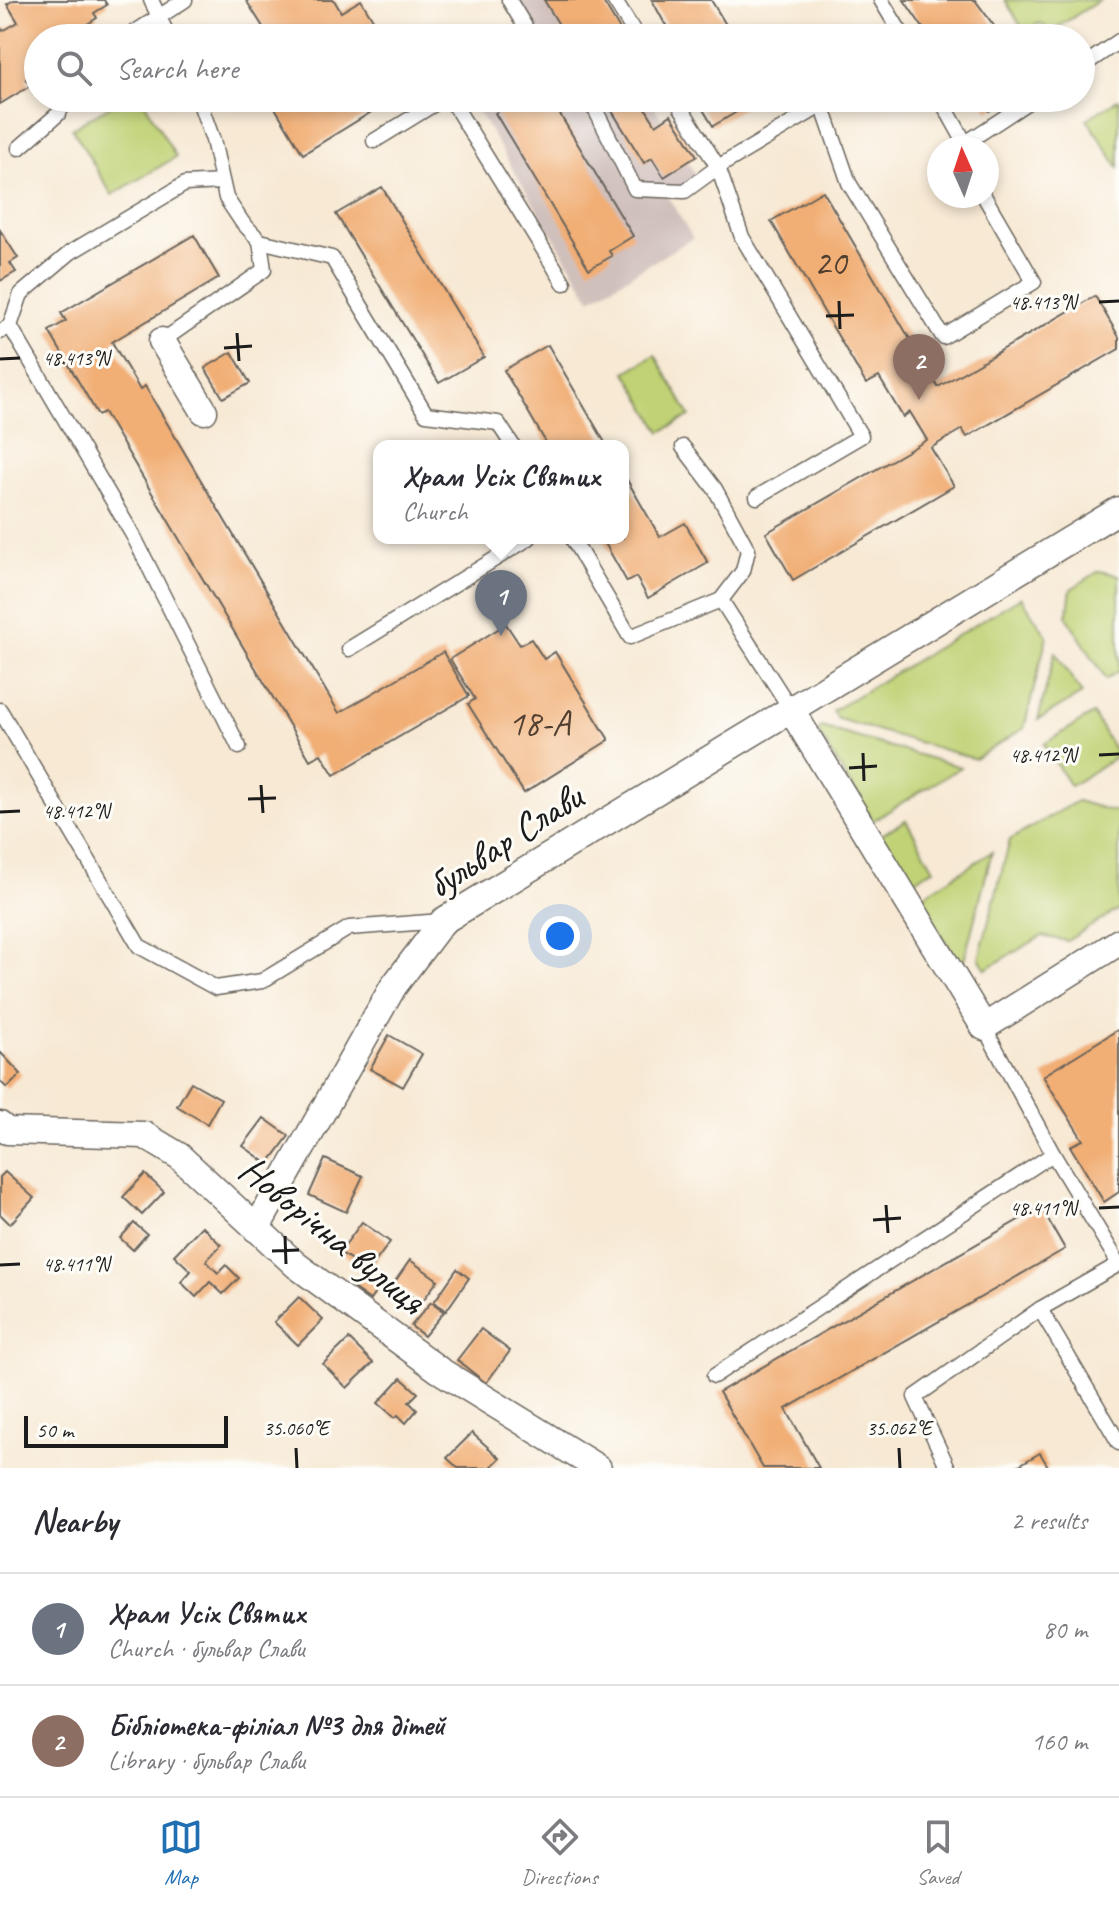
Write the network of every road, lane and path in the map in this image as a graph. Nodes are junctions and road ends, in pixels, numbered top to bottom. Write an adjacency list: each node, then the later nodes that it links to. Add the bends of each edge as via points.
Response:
1 (151, 0): 6 (lane)
2 (185, 0): 6 (lane)
3 (509, 0): 9 (lane)
4 (614, 0): 10 (lane)
5 (881, 0): 11 (lane)
6 (157, 16): 7 (lane); 8 (lane)
7 (146, 24)
8 (161, 24)
9 (524, 24)
10 (629, 24)
11 (896, 24)
12 (1119, 41): 13 (lane)
13 (1095, 57)
14 (59, 112): 27 (lane)
15 (203, 112): 29 (lane)
16 (423, 112): 26 (lane)
17 (456, 112): 32 (lane)
18 (596, 112): 28 (lane, via 635,189 685,191)
19 (684, 112): 28 (lane)
20 (811, 112): 28 (lane)
21 (831, 112): 30 (lane, via 849,183 943,337 1034,282)
22 (948, 112): 24 (lane)
23 (1014, 112): 25 (lane)
24 (962, 136)
25 (980, 136)
26 (374, 141)
27 (19, 148)
28 (718, 167): 38 (lane, via 742,237 861,436)
29 (222, 182): 31 (lane, via 226,198); 33 (lane, via 185,184 71,252 21,294)
30 (991, 208)
31 (260, 241): 34 (lane, via 264,270); 36 (lane, via 332,258 426,414 498,423)
32 (564, 283)
33 (5, 329): 46 (lane, via 134,537)
34 (162, 341): 35 (street)
35 (204, 411)
36 (509, 440)
37 (683, 447): 42 (lane, via 715,489 748,550 743,571)
38 (757, 497)
39 (1119, 510): 44 (street, бульвар Слави)
40 (519, 544): 43 (lane)
41 (576, 544): 42 (lane, via 630,637)
42 (721, 600): 44 (lane)
43 (349, 649)
44 (790, 708): 47 (street, бульвар Слави); 49 (street)
45 (0, 710): 47 (lane, via 139,946 216,988 262,981 349,928)
46 (239, 747)
47 (443, 921): 52 (street, бульвар Слави, via 393,987)
48 (1119, 942): 49 (street)
49 (984, 1027): 51 (lane)
50 (2, 1132): 52 (street, Новорічна вулиця, via 144,1135 179,1156)
51 (1053, 1154): 53 (lane); 55 (lane)
52 (256, 1229): 57 (street, Новорічна вулиця, via 296,1265 439,1370)
53 (1119, 1264): 54 (lane)
54 (1040, 1309): 56 (lane); 58 (lane, via 915,1397)
55 (714, 1376)
56 (1119, 1443)
57 (598, 1468)
58 (948, 1468)

